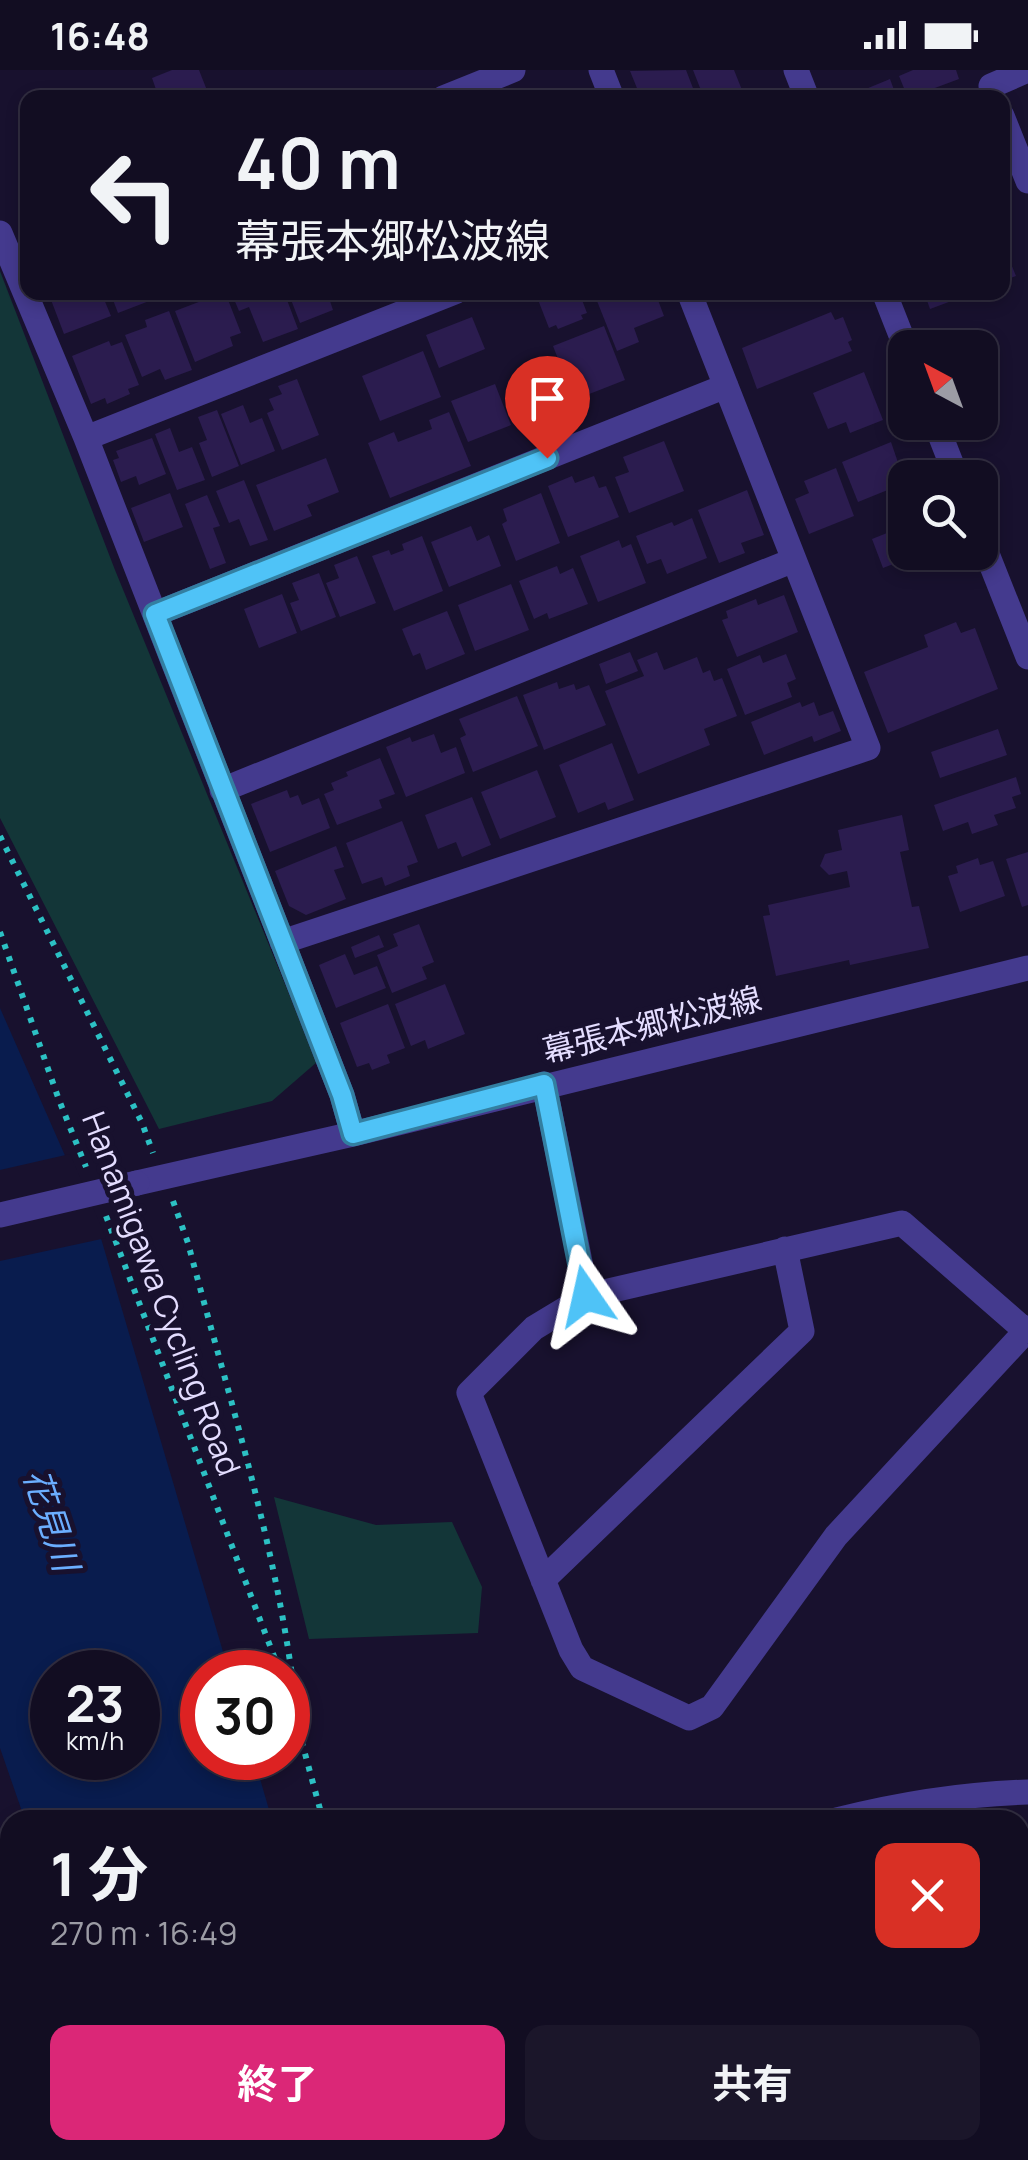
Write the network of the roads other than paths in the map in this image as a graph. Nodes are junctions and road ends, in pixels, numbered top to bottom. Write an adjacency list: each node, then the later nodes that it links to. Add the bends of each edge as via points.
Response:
1 (513, 70): 4 (street)
2 (1028, 70): 3 (street)
3 (990, 84)
4 (463, 90)
5 (1010, 136): 6 (street)
6 (1028, 181)
7 (0, 233): 8 (street)
8 (20, 263)
9 (34, 300): 15 (street)
10 (435, 300): 15 (street)
11 (691, 300): 14 (street)
12 (887, 300): 13 (street)
13 (899, 330)
14 (726, 386): 16 (street); 18 (street)
15 (86, 438): 18 (street)
16 (794, 560): 20 (street); 21 (street, via 868,748)
17 (993, 570): 19 (street)
18 (155, 614): 20 (street)
19 (1028, 657)
20 (222, 790): 21 (street)
21 (282, 942): 24 (street)
22 (1028, 968): 23 (street, 幕張本郷松波線)
23 (544, 1084): 24 (street, 幕張本郷松波線); 27 (street)
24 (353, 1134): 25 (street, 幕張本郷松波線, bridge)
25 (0, 1214)
26 (784, 1249): 27 (street); 28 (street, via 902,1223); 29 (street, via 802,1331)
27 (586, 1296): 29 (street, via 534,1328 469,1393)
28 (1027, 1329): 29 (street, via 836,1536 712,1707 689,1718 582,1668)
29 (543, 1580)
30 (1028, 1792): 31 (street)
31 (878, 1810)

